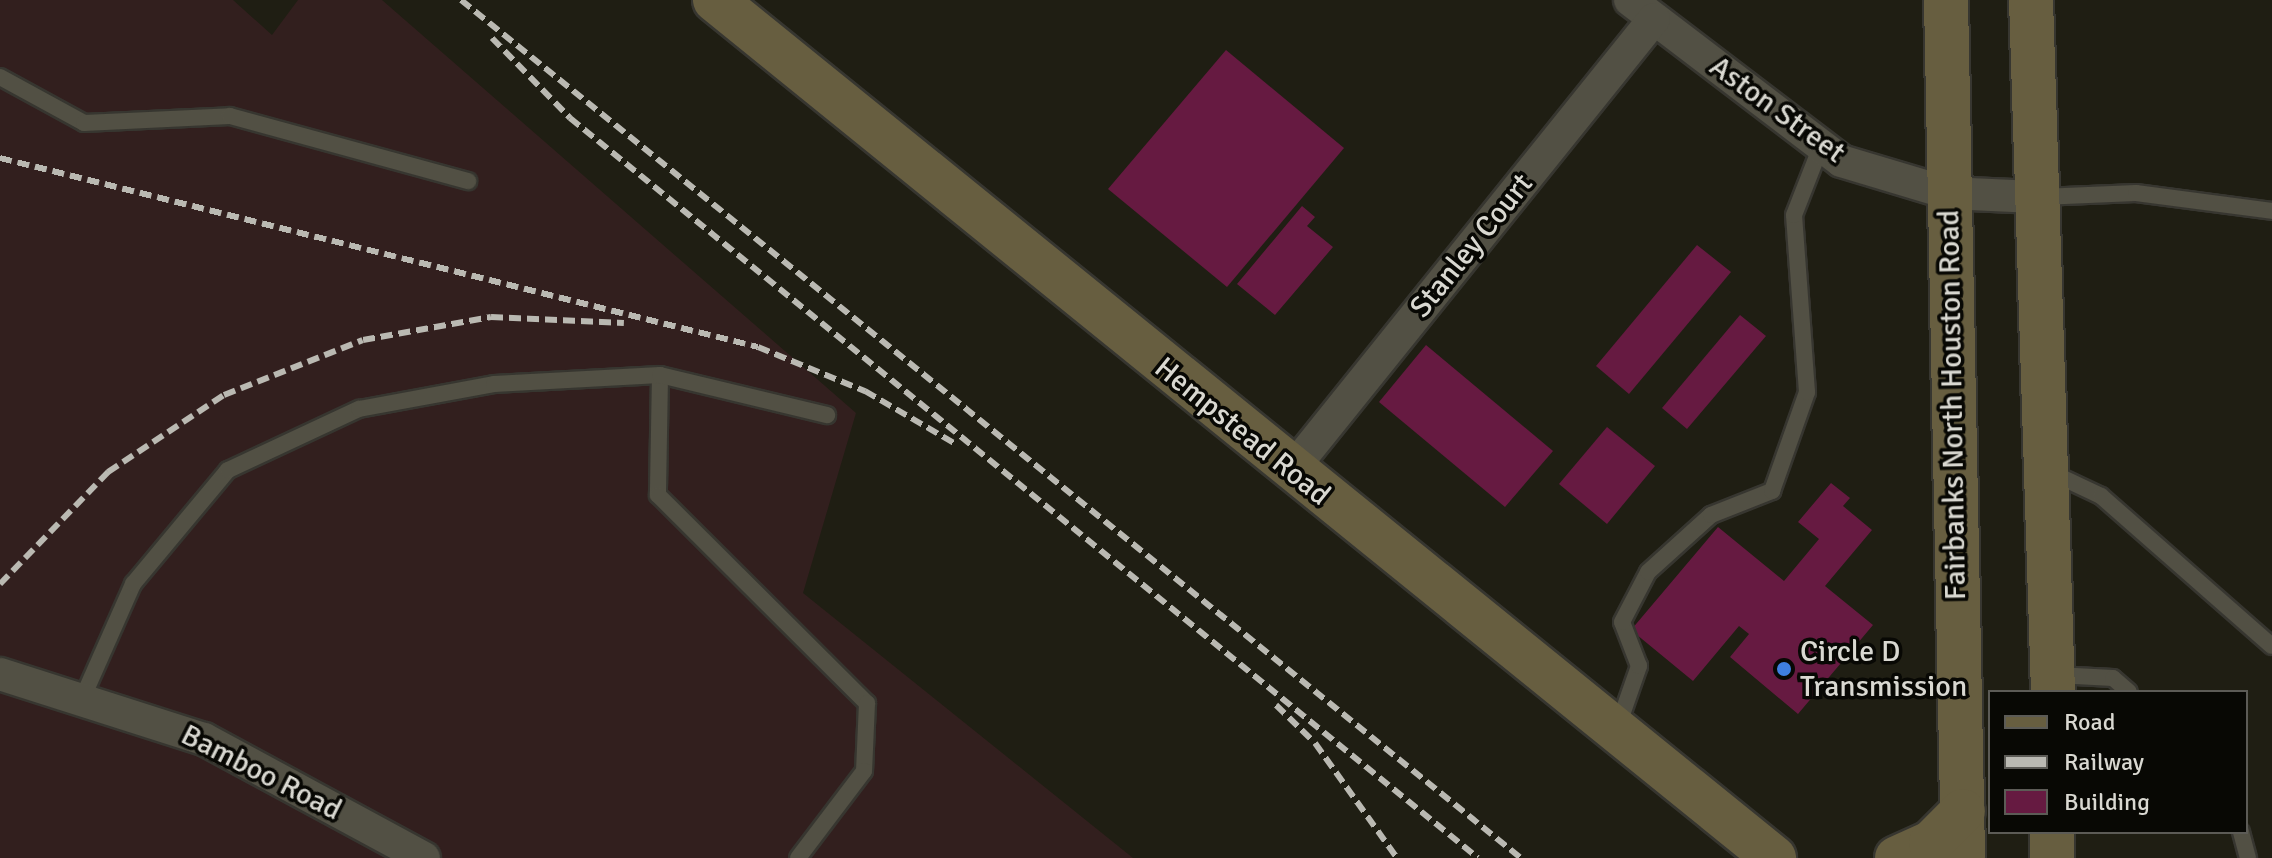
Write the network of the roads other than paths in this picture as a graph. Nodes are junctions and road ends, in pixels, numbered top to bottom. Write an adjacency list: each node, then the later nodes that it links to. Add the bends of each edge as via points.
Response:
1 (715, 0): 14 (main road, Hempstead Road)
2 (1946, 0): 8 (main road, Fairbanks North Houston Road)
3 (2031, 0): 9 (main road)
4 (1648, 6): 6 (street, Aston Street); 14 (street, Stanley Court)
5 (0, 77): 7 (lane, via 84,123 230,116)
6 (1821, 146): 8 (street, Aston Street, via 1841,161); 20 (lane, via 1794,215 1807,392 1772,491 1711,515 1648,572 1622,622 1639,666)
7 (468, 181)
8 (1948, 193): 9 (street, Aston Street); 21 (main road, Fairbanks North Houston Road)
9 (2035, 197): 10 (lane, via 2136,193); 13 (main road)
10 (2272, 211)
11 (660, 375): 12 (lane); 19 (lane, via 494,384 359,409 228,470 133,584); 25 (lane, via 658,495 867,703 864,771)
12 (827, 415)
13 (2045, 470): 15 (lane, via 2101,496); 17 (main road)
14 (1290, 472): 20 (main road, Hempstead Road)
15 (2272, 646)
16 (0, 674): 19 (street, Bamboo Road)
17 (2054, 684): 18 (lane, via 2113,678)
18 (2127, 690)
19 (83, 697): 24 (street, Bamboo Road, via 204,739)
20 (1616, 732): 26 (main road, Hempstead Road)
21 (1963, 811): 27 (main road, via 1931,843); 28 (main road, Fairbanks North Houston Road)
22 (2052, 834): 29 (main road)
23 (2242, 834): 30 (lane)
24 (424, 858)
25 (798, 858)
26 (1774, 858)
27 (1897, 858)
28 (1963, 858)
29 (2052, 858)
30 (2248, 858)

